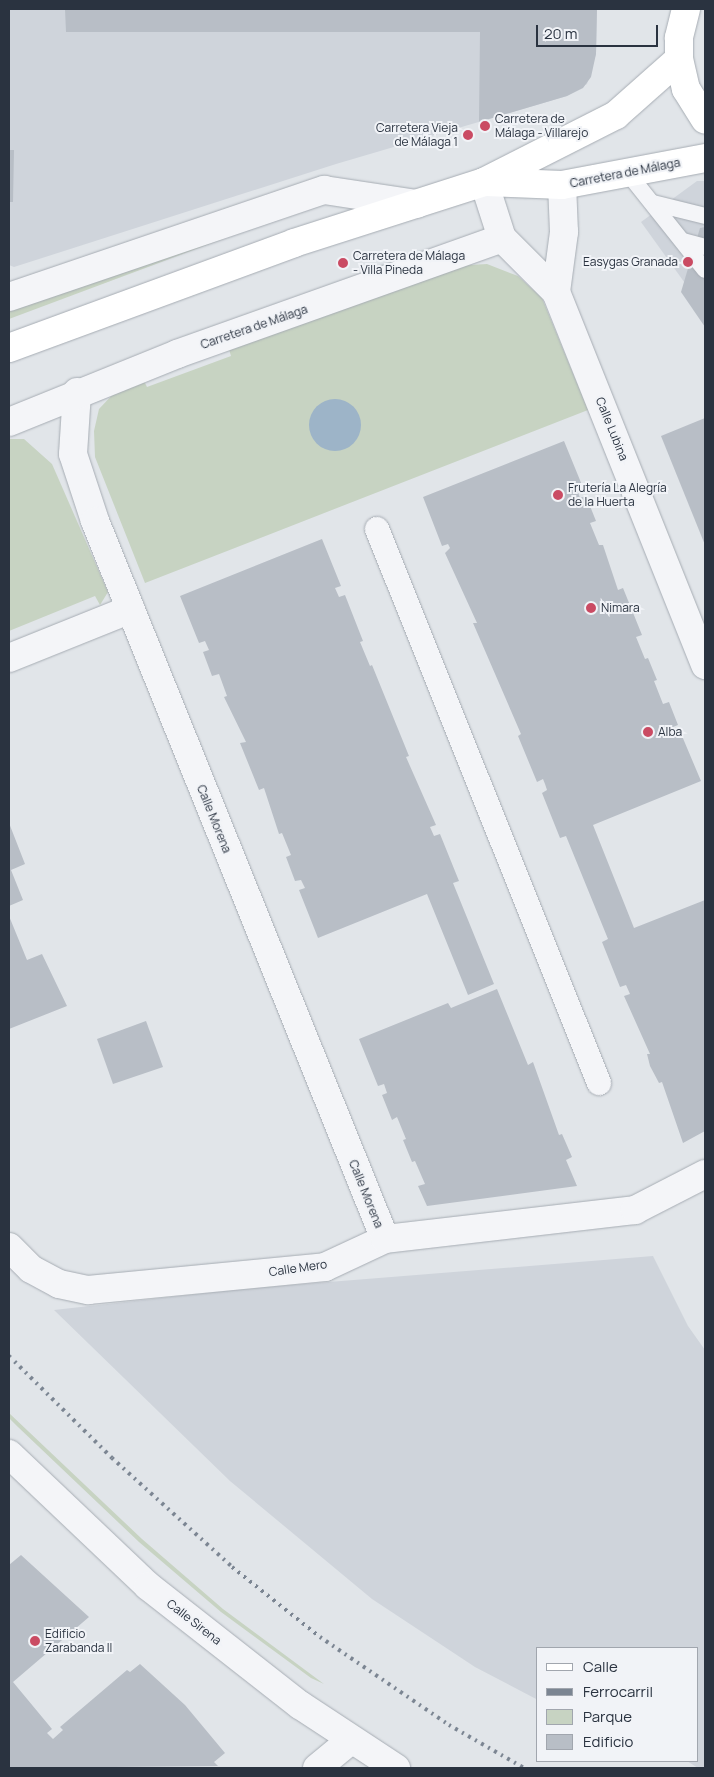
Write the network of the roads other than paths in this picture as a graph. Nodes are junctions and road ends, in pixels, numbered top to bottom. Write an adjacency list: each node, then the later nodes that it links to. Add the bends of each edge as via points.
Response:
1 (683, 11): 2 (main road)
2 (679, 59): 3 (main road, via 686,90); 6 (main road, Carretera de Málaga, via 616,115)
3 (705, 119)
4 (705, 158): 5 (main road, Carretera de Málaga)
5 (627, 172): 7 (main road, Carretera de Málaga); 8 (lane)
6 (484, 182): 7 (main road, Carretera de Málaga); 9 (main road, Carretera de Málaga); 11 (street)
7 (562, 185): 15 (street, via 564,232)
8 (653, 203): 10 (lane); 12 (lane)
9 (417, 204): 16 (street, Carretera de Málaga, via 324,190); 17 (main road, Carretera de Málaga, via 294,243)
10 (705, 216)
11 (502, 238): 15 (street, Calle Lubina); 18 (street, Carretera de Málaga)
12 (683, 241): 13 (lane); 14 (lane)
13 (705, 247)
14 (705, 270)
15 (556, 292): 23 (street, Calle Lubina)
16 (9, 297)
17 (9, 348)
18 (77, 392): 19 (street, Carretera de Málaga); 21 (street, Calle Morena, via 73,454 95,521)
19 (9, 422)
20 (378, 529): 24 (street)
21 (131, 609): 22 (street); 26 (street, Calle Morena)
22 (9, 658)
23 (705, 665)
24 (599, 1083)
25 (705, 1174): 26 (street, Calle Mero, via 635,1210)
26 (385, 1239): 27 (street, Calle Mero, via 325,1267 88,1290 58,1284 31,1269)
27 (9, 1247)
28 (13, 1467): 29 (street, Calle Sirena, via 148,1586)
29 (350, 1740): 30 (street); 31 (street, Calle Sirena)
30 (317, 1768)
31 (396, 1768)

